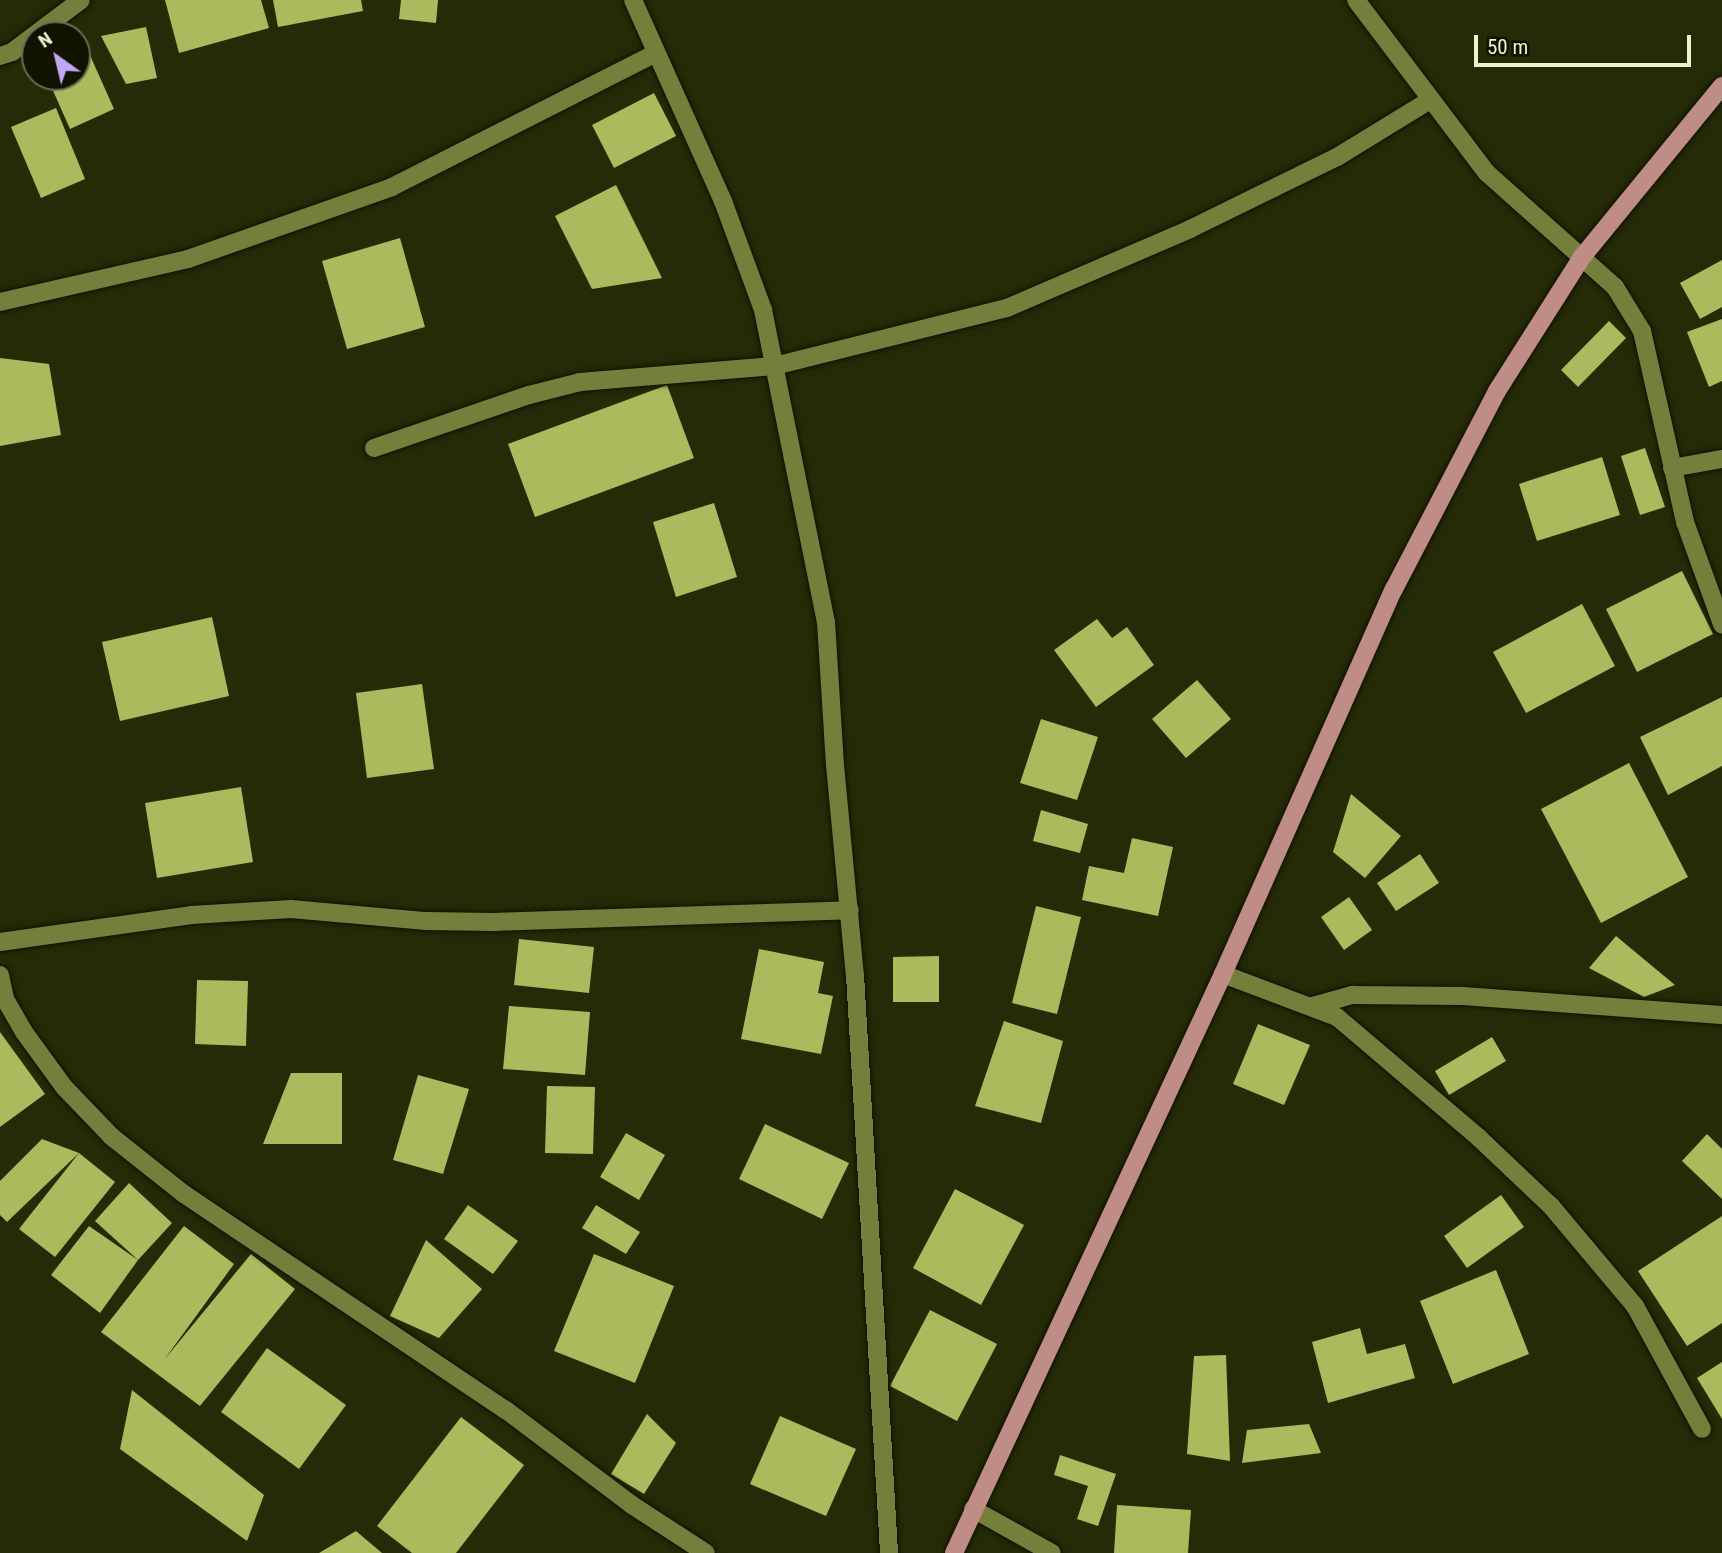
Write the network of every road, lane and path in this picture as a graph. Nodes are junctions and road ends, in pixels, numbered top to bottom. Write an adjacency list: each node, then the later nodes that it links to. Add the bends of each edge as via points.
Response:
1 (81, 0): 5 (street, via 12,52)
2 (633, 0): 4 (street)
3 (1356, 0): 7 (street)
4 (656, 53): 9 (street, via 392,187 188,259); 10 (street, via 723,201 763,310)
5 (0, 56)
6 (1722, 86): 8 (main road)
7 (1430, 100): 8 (street, via 1487,173); 10 (street, via 1337,157 1190,229 1007,308)
8 (1582, 257): 13 (street, via 1615,287 1642,331); 17 (main road, via 1497,391 1394,589)
9 (0, 302)
10 (774, 366): 11 (street, via 580,382); 15 (street, via 827,622)
11 (374, 448)
12 (1722, 459): 13 (street)
13 (1672, 468): 14 (street, via 1685,522)
14 (1722, 624)
15 (850, 910): 16 (street, via 493,922 291,909 191,915); 24 (street)
16 (0, 942)
17 (1223, 974): 19 (street); 22 (main road)
18 (0, 975): 23 (street, via 5,999 24,1032 64,1087 112,1137 184,1194 506,1410 632,1505)
19 (1313, 1006): 20 (street, via 1352,995 1462,996); 21 (street, via 1346,1025 1551,1206 1635,1306)
20 (1722, 1015)
21 (1702, 1429)
22 (973, 1509): 25 (main road); 26 (street)
23 (706, 1553)
24 (889, 1553)
25 (954, 1553)
26 (1052, 1553)

